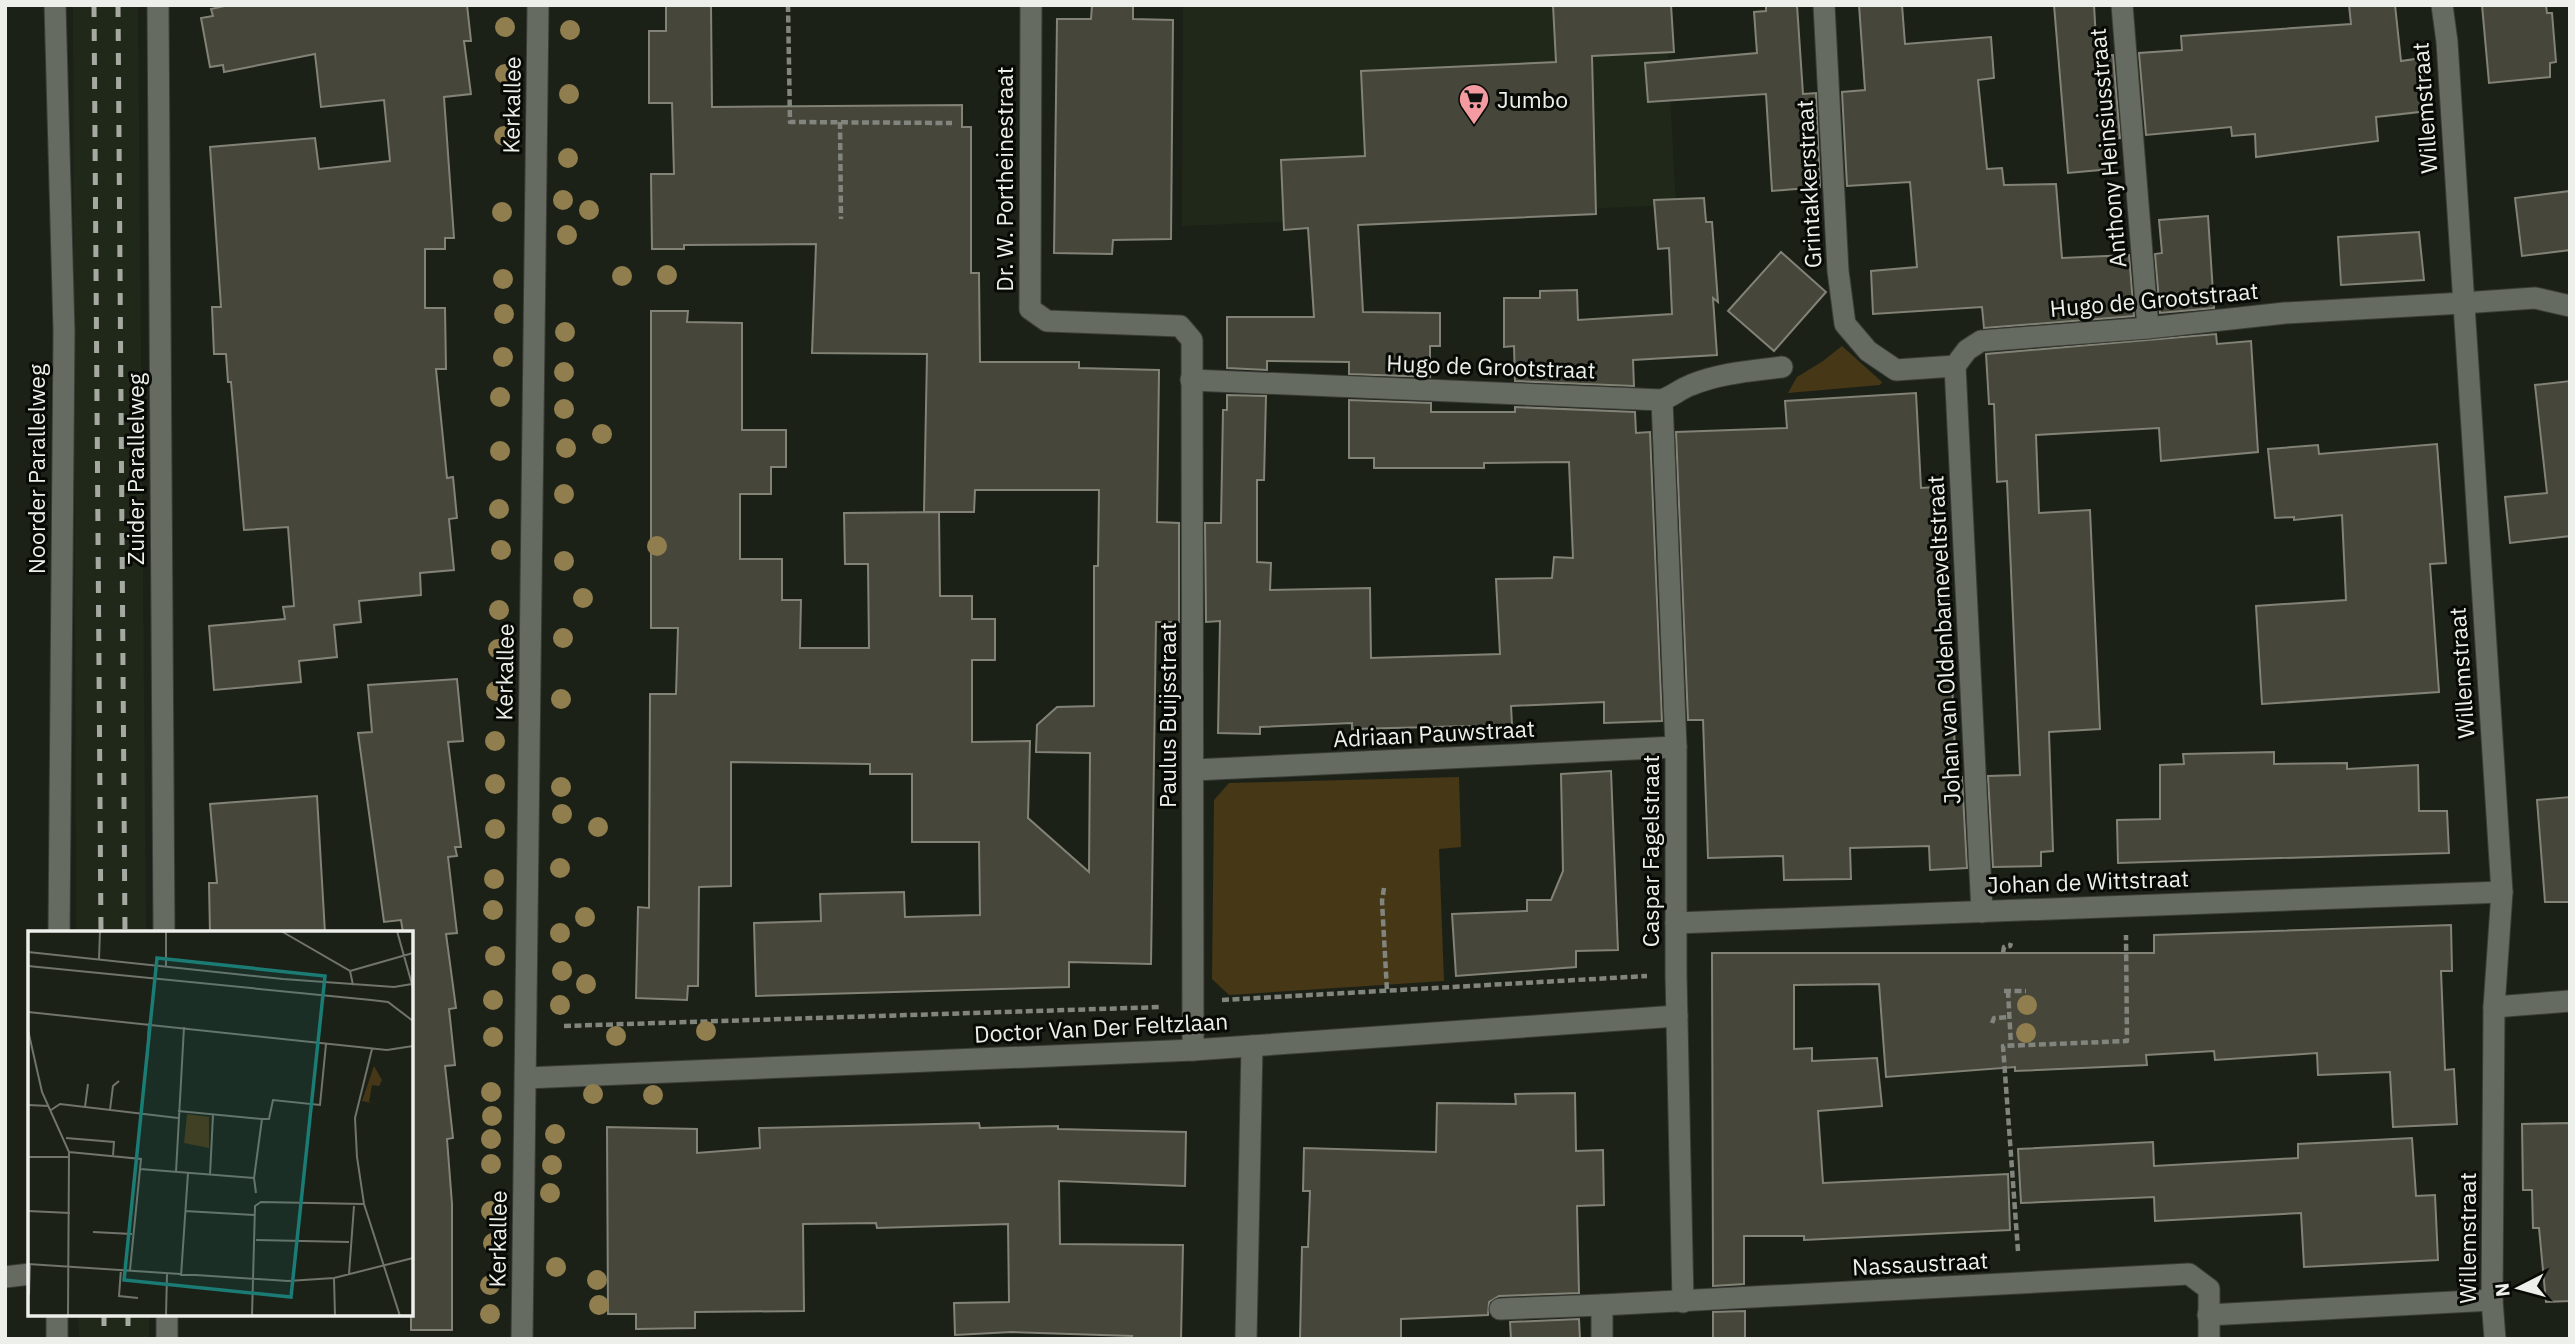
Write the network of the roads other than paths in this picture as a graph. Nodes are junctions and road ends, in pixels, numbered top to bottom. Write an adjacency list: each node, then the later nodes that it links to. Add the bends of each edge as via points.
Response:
1 (55, 5): 20 (street, Noorder Parallelweg, via 64,331)
2 (158, 5): 21 (street, Zuider Parallelweg)
3 (538, 5): 27 (street, Kerkallee)
4 (1031, 5): 13 (street, Dr. W. Portheinestraat, via 1030,309 1047,321 1180,326 1192,340)
5 (1824, 5): 11 (street, Grintakkerstraat, via 1844,324 1868,351 1896,370)
6 (2122, 5): 10 (street, Anthony Heinsiusstraat)
7 (2442, 5): 8 (street, Willemstraat)
8 (2463, 303): 9 (street, Hugo de Grootstraat, via 2535,298); 10 (street, Hugo de Grootstraat, via 2285,313); 17 (street, Willemstraat)
9 (2570, 306)
10 (2148, 328): 11 (street, Hugo de Grootstraat, via 1981,341)
11 (1955, 366): 18 (street, Johan van Oldenbarneveltstraat)
12 (1782, 367): 14 (street, Hugo de Grootstraat, via 1719,375)
13 (1191, 380): 14 (street, Hugo de Grootstraat); 16 (street, Paulus Buijsstraat)
14 (1662, 400): 15 (street, Caspar Fagelstraat)
15 (1676, 747): 16 (street, Adriaan Pauwstraat); 19 (street, Caspar Fagelstraat)
16 (1194, 771): 26 (street, Paulus Buijsstraat)
17 (2502, 892): 18 (street, Johan de Wittstraat); 23 (street, Willemstraat)
18 (1982, 912): 19 (street, Johan de Wittstraat)
19 (1676, 923): 24 (street, Caspar Fagelstraat)
20 (59, 931)
21 (164, 931)
22 (2570, 1001): 23 (street)
23 (2494, 1007): 30 (street, Willemstraat)
24 (1677, 1016): 25 (street, Doctor Van Der Feltzlaan); 31 (street, Caspar Fagelstraat)
25 (1252, 1046): 26 (street, Doctor Van Der Feltzlaan); 40 (street)
26 (1193, 1051): 27 (street, Doctor Van Der Feltzlaan)
27 (526, 1078): 39 (street, Kerkallee)
28 (28, 1274): 29 (street)
29 (5, 1277)
30 (2492, 1300): 34 (street); 43 (street, Willemstraat)
31 (1683, 1303): 32 (street, Nassaustraat); 34 (street, Nassaustraat, via 2189,1274 2209,1289)
32 (1602, 1305): 33 (street, Nassaustraat); 41 (street)
33 (1500, 1308)
34 (2208, 1315): 42 (street, Nassaustraat)
35 (57, 1316): 37 (street)
36 (167, 1316): 38 (street)
37 (57, 1339)
38 (167, 1339)
39 (522, 1339)
40 (1246, 1339)
41 (1602, 1339)
42 (2209, 1339)
43 (2495, 1339)

